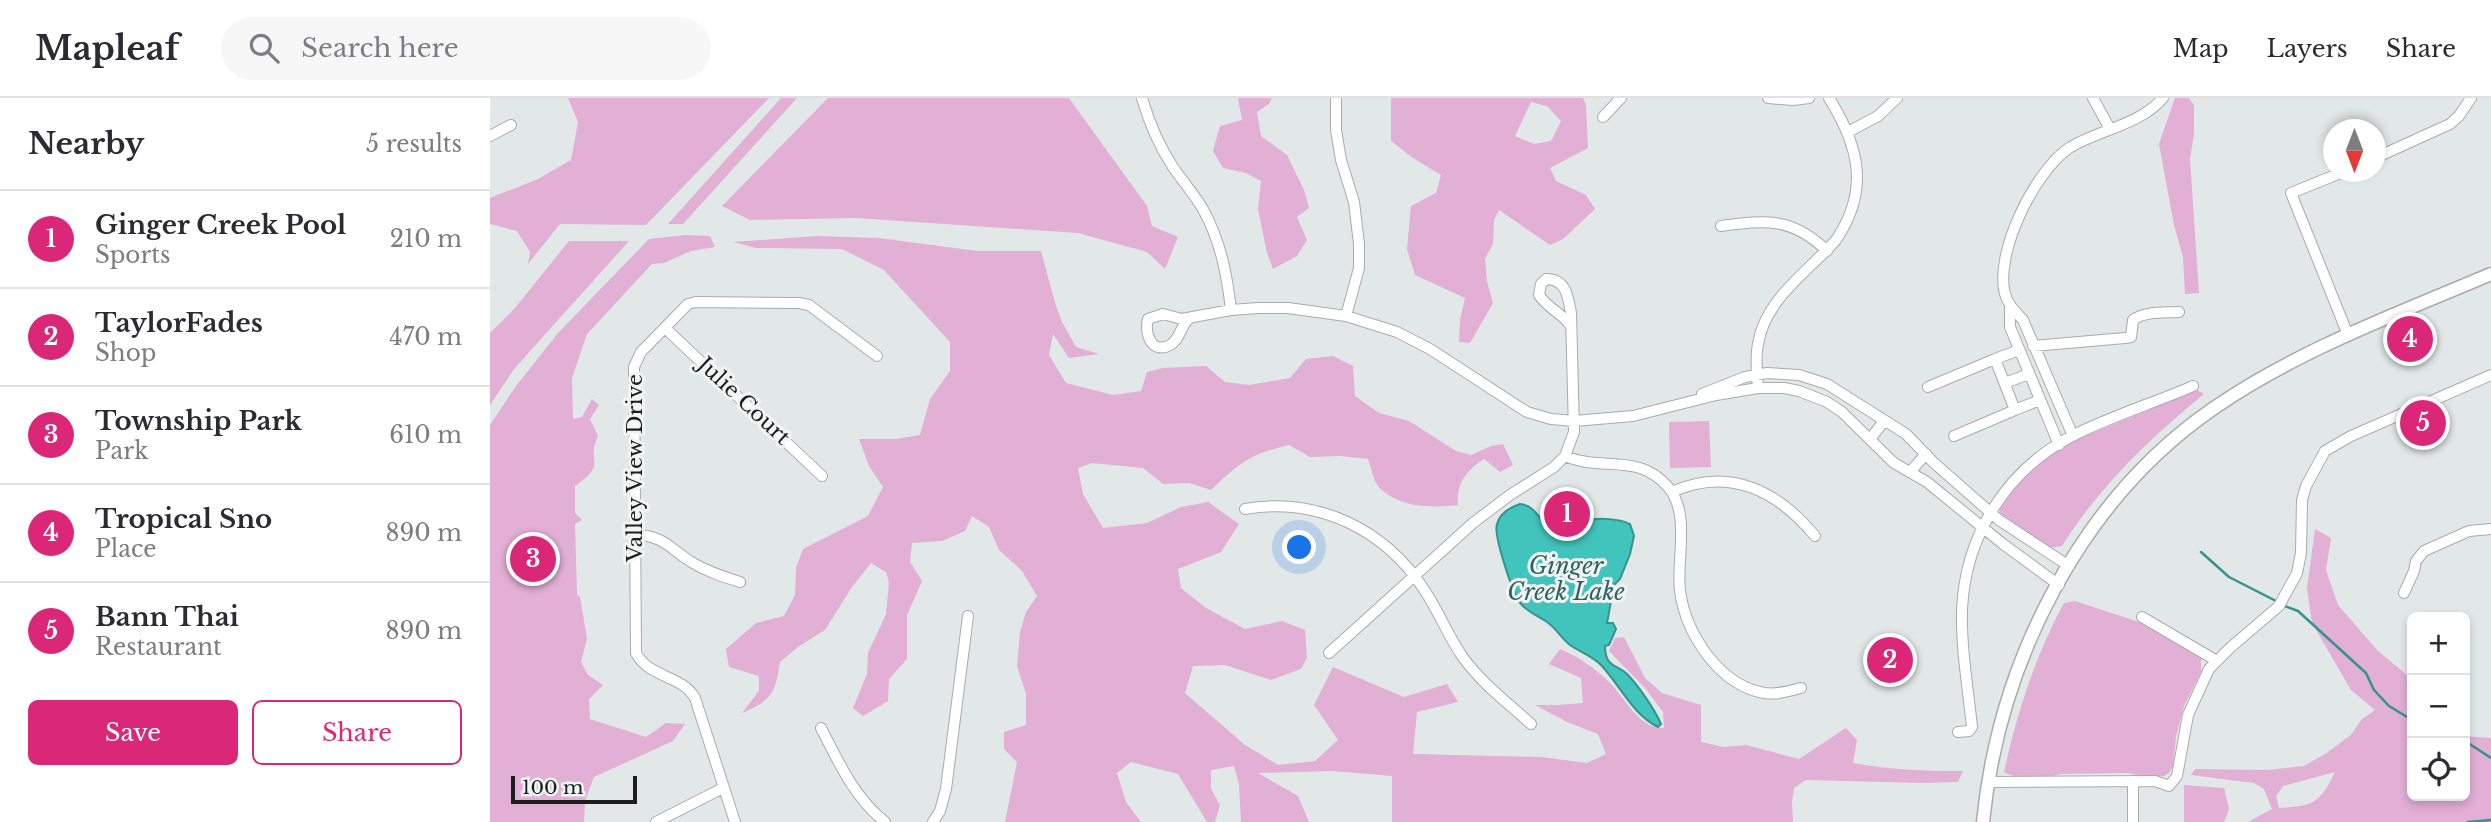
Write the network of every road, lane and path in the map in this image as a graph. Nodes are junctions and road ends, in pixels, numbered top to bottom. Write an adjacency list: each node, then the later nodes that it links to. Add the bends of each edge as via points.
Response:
1 (1142, 98): 22 (street, via 1160,144 1216,236)
2 (1336, 98): 24 (street, via 1336,130 1359,244 1359,268)
3 (1621, 98): 11 (street)
4 (1768, 98): 5 (street)
5 (1809, 98)
6 (1829, 98): 14 (street)
7 (1898, 98): 14 (street, via 1878,116)
8 (2093, 98): 13 (street)
9 (2163, 98): 13 (street, via 2145,113)
10 (2471, 98): 16 (street, via 2450,124)
11 (1603, 117)
12 (511, 125): 15 (street)
13 (2110, 129): 21 (street, via 2068,149 2037,181 2004,263 2004,290)
14 (1848, 132): 19 (street, via 1857,164 1856,193 1844,229)
15 (490, 136)
16 (2386, 153)
17 (2323, 180): 28 (street, via 2291,193)
18 (1721, 226): 19 (street, via 1781,223 1806,233)
19 (1827, 251): 35 (street, via 1768,316 1758,343)
20 (2491, 274): 28 (main road)
21 (2010, 307): 29 (street, via 2023,320); 30 (street, via 2009,322)
22 (1231, 310): 24 (street, via 1288,308); 25 (street)
23 (2179, 312): 29 (street, via 2137,317 2131,337)
24 (1346, 316): 44 (street, via 1397,332 1430,349 1527,412)
25 (1190, 318): 25 (street, via 1154,315 1148,319 1147,337 1152,344 1170,345)
26 (1570, 325): 26 (street, via 1539,295 1546,279 1561,282 1569,298); 44 (street)
27 (665, 328): 31 (street, Valley View Drive, via 688,304 696,302 799,303 818,310); 53 (street, Julie Court); 59 (street, Valley View Drive, via 641,352 634,367)
28 (2348, 335): 61 (main road, via 2249,386 2193,423 2137,473)
29 (2033, 346): 32 (street)
30 (2020, 350): 33 (street); 34 (street)
31 (877, 356)
32 (2038, 358): 34 (street); 47 (street)
33 (1995, 359): 37 (street); 39 (street)
34 (2027, 369): 37 (street); 41 (street)
35 (1757, 374): 40 (street); 42 (street); 45 (street, via 1815,379)
36 (2491, 374): 69 (street, via 2325,451 2306,486 2301,553 2294,580 2279,606)
37 (2005, 383): 43 (street)
38 (2193, 386): 47 (street)
39 (1928, 387)
40 (1758, 388): 42 (street); 48 (street, via 1784,388 1820,399)
41 (2040, 400): 43 (street); 49 (street)
42 (1680, 405): 44 (street, via 1633,416)
43 (2015, 410): 46 (street)
44 (1574, 421): 51 (street)
45 (1884, 421): 48 (street); 50 (street)
46 (1954, 436)
47 (2073, 436): 49 (street)
48 (1871, 438): 52 (street, via 1894,463)
49 (2059, 444): 56 (street, via 2015,479)
50 (1926, 454): 52 (street); 56 (street)
51 (1565, 456): 54 (street, via 1587,464 1643,468); 62 (street, via 1484,514)
52 (1910, 472): 57 (street)
53 (822, 476)
54 (1672, 492): 60 (street, via 1712,481 1747,486 1787,506); 70 (street, via 1681,530 1681,593 1700,643 1720,668 1744,685 1765,693)
55 (1245, 509): 62 (street, via 1300,509 1350,522 1381,540)
56 (1990, 512): 57 (street); 61 (street)
57 (1982, 527): 64 (street); 73 (street, via 1969,559 1962,609 1972,727)
58 (2491, 528): 65 (street, via 2469,531 2424,551)
59 (635, 535): 63 (street, via 665,541 692,563); 76 (street, Valley View Drive, via 636,653 646,667 692,692)
60 (1815, 536)
61 (2069, 566): 64 (main road)
62 (1414, 575): 68 (street); 71 (street, via 1464,659)
63 (740, 582)
64 (2059, 584): 75 (main road, via 2022,658 2000,727)
65 (2404, 593)
66 (968, 615): 80 (street, via 946,789)
67 (2142, 617): 69 (street)
68 (1329, 653)
69 (2217, 660): 74 (street, via 2188,715 2177,776 2169,786 2155,780)
70 (1801, 688)
71 (1531, 724)
72 (821, 728): 79 (street, via 853,788)
73 (1958, 732)
74 (2133, 781): 75 (street); 82 (street)
75 (1989, 782): 81 (main road)
76 (723, 788): 77 (street); 78 (street, Valley View Drive)
77 (656, 822)
78 (735, 822)
79 (885, 822)
80 (933, 822)
81 (1983, 822)
82 (2133, 822)

